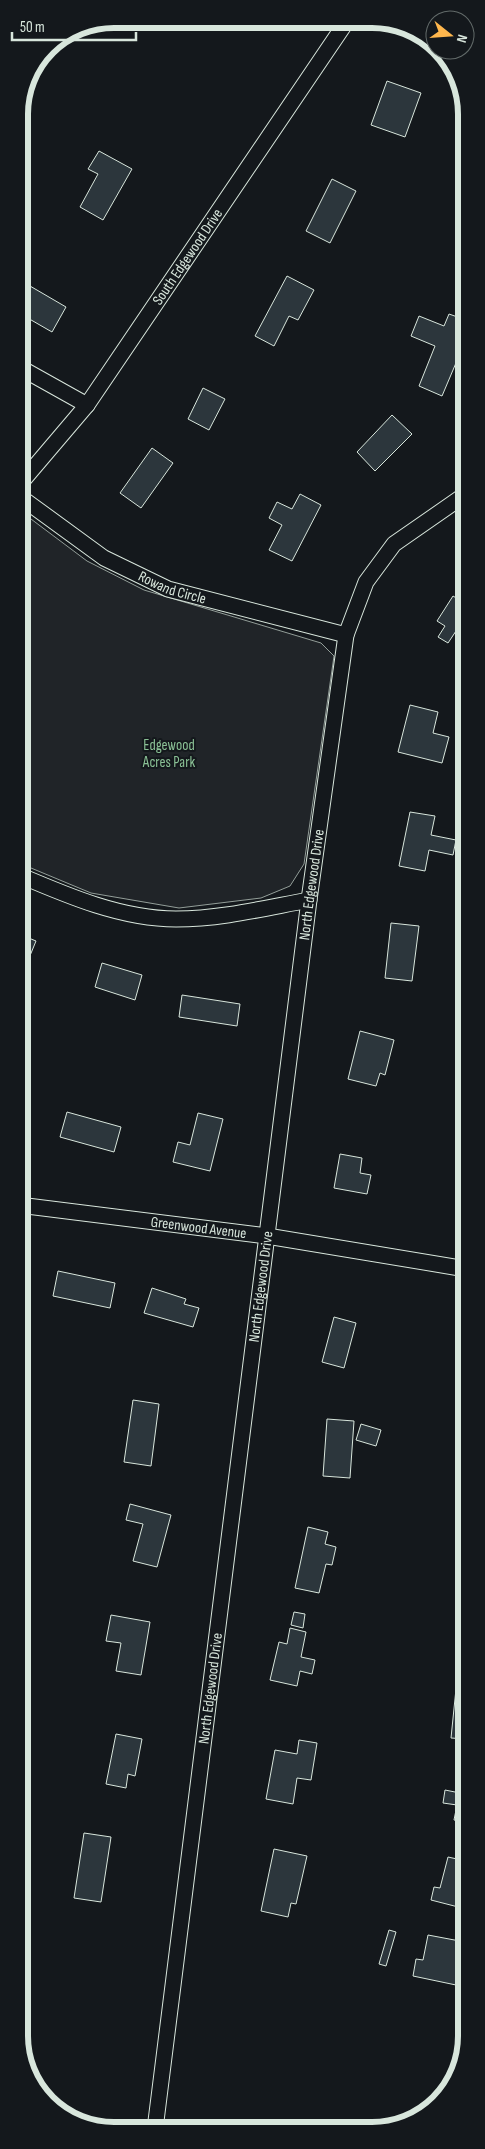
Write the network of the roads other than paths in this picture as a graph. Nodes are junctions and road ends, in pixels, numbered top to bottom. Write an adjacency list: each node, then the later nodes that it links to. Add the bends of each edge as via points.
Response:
1 (342, 28): 3 (street, South Edgewood Drive)
2 (28, 372): 3 (street)
3 (87, 405): 4 (street, South Edgewood Drive)
4 (28, 475)
5 (458, 500): 7 (street, North Edgewood Drive, via 394,544 366,582)
6 (28, 503): 7 (street, Rowand Circle, via 104,558 168,589)
7 (346, 635): 9 (street, North Edgewood Drive)
8 (28, 878): 9 (street, via 118,912 174,919 210,918)
9 (309, 900): 11 (street, North Edgewood Drive)
10 (28, 1206): 11 (street, Greenwood Avenue)
11 (267, 1236): 12 (street, Greenwood Avenue); 13 (street, North Edgewood Drive)
12 (457, 1268)
13 (156, 2122)

